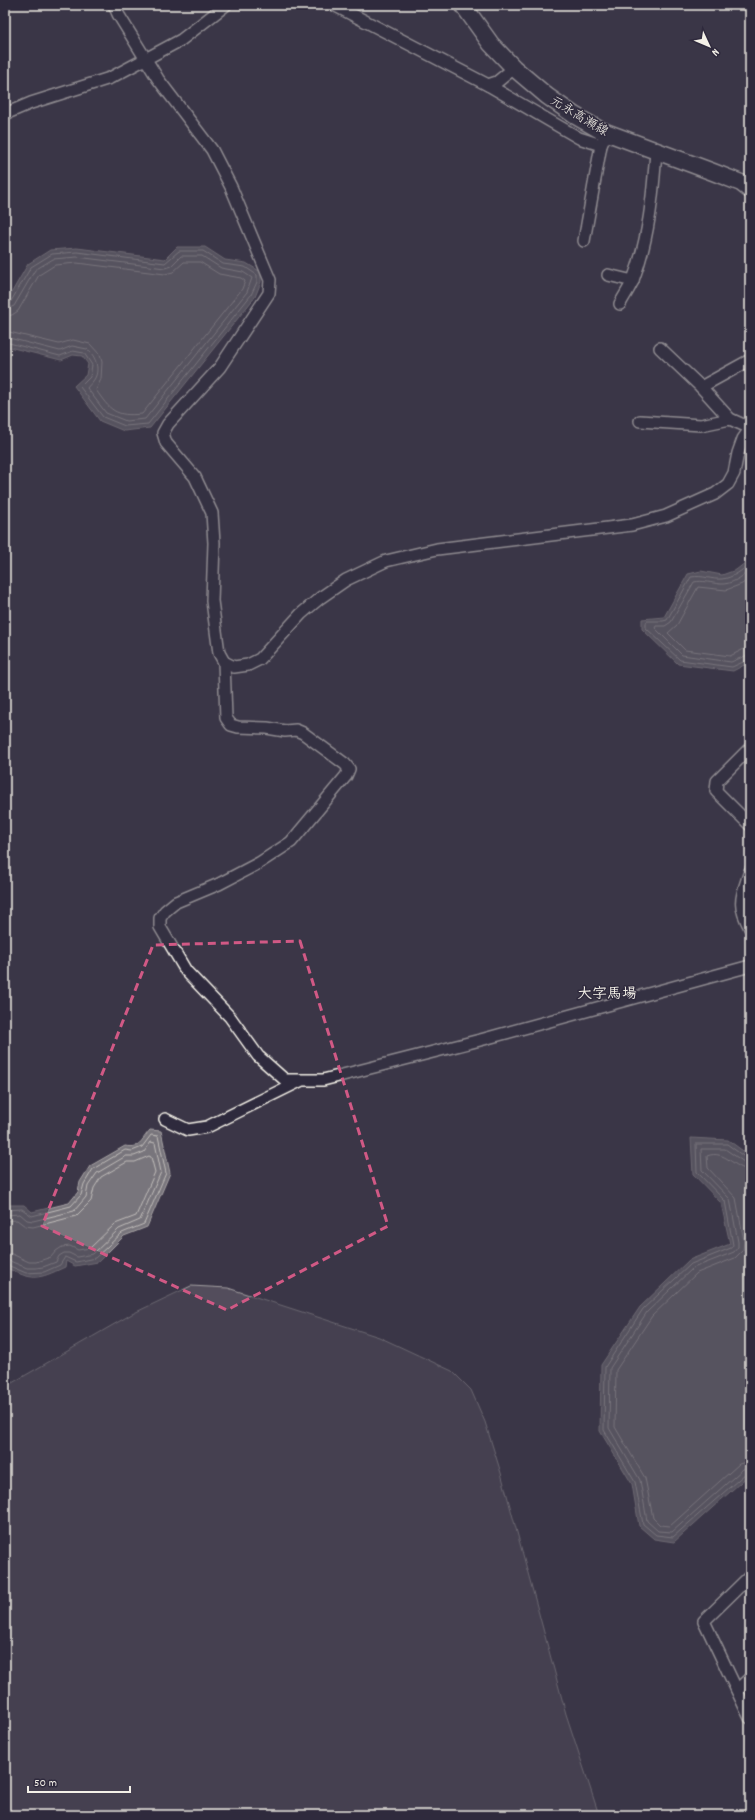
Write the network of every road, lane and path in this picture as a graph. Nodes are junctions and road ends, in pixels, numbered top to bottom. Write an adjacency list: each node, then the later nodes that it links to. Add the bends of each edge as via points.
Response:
1 (114, 5): 5 (street)
2 (226, 5): 5 (street, via 181,40)
3 (334, 5): 7 (street)
4 (463, 5): 6 (main road, 元永高瀬線, via 491,44)
5 (146, 59): 8 (street, via 110,78); 22 (street, via 212,150 232,187 270,280 269,293 220,367 163,432 166,444 195,477 212,513 212,602 219,653)
6 (514, 68): 7 (street, via 497,82); 9 (main road, 元永高瀬線)
7 (488, 85): 9 (street, via 579,138)
8 (5, 114)
9 (604, 139): 10 (main road, 元永高瀬線); 12 (street)
10 (656, 151): 11 (main road, 元永高瀬線, via 742,183); 14 (street, via 652,203)
11 (750, 190)
12 (584, 240)
13 (608, 275): 14 (street)
14 (633, 281): 15 (street)
15 (620, 304)
16 (660, 348): 18 (street)
17 (750, 360): 18 (street)
18 (700, 387): 19 (street)
19 (730, 419): 20 (street, via 701,425); 21 (street)
20 (640, 421)
21 (750, 428): 22 (street, via 743,439 734,473 728,484 715,494 666,516 632,525 437,549 386,561 346,580 320,598 301,614 260,659 248,665 234,667)
22 (224, 662): 28 (street, via 226,718 231,725 296,730 349,769 346,776 291,842 259,863 219,884 176,902 160,918 160,927 186,971 230,1016 258,1056 284,1080)
23 (750, 748): 24 (street, via 717,781 716,791)
24 (750, 825)
25 (750, 871): 26 (street, via 740,901 743,915)
26 (750, 928)
27 (750, 966): 28 (street, via 492,1037 323,1080)
28 (302, 1080): 29 (street, via 207,1127 188,1130)
29 (165, 1119)
30 (750, 1576): 32 (street, via 704,1621)
31 (750, 1678): 32 (street)
32 (737, 1690): 33 (street)
33 (750, 1718)

